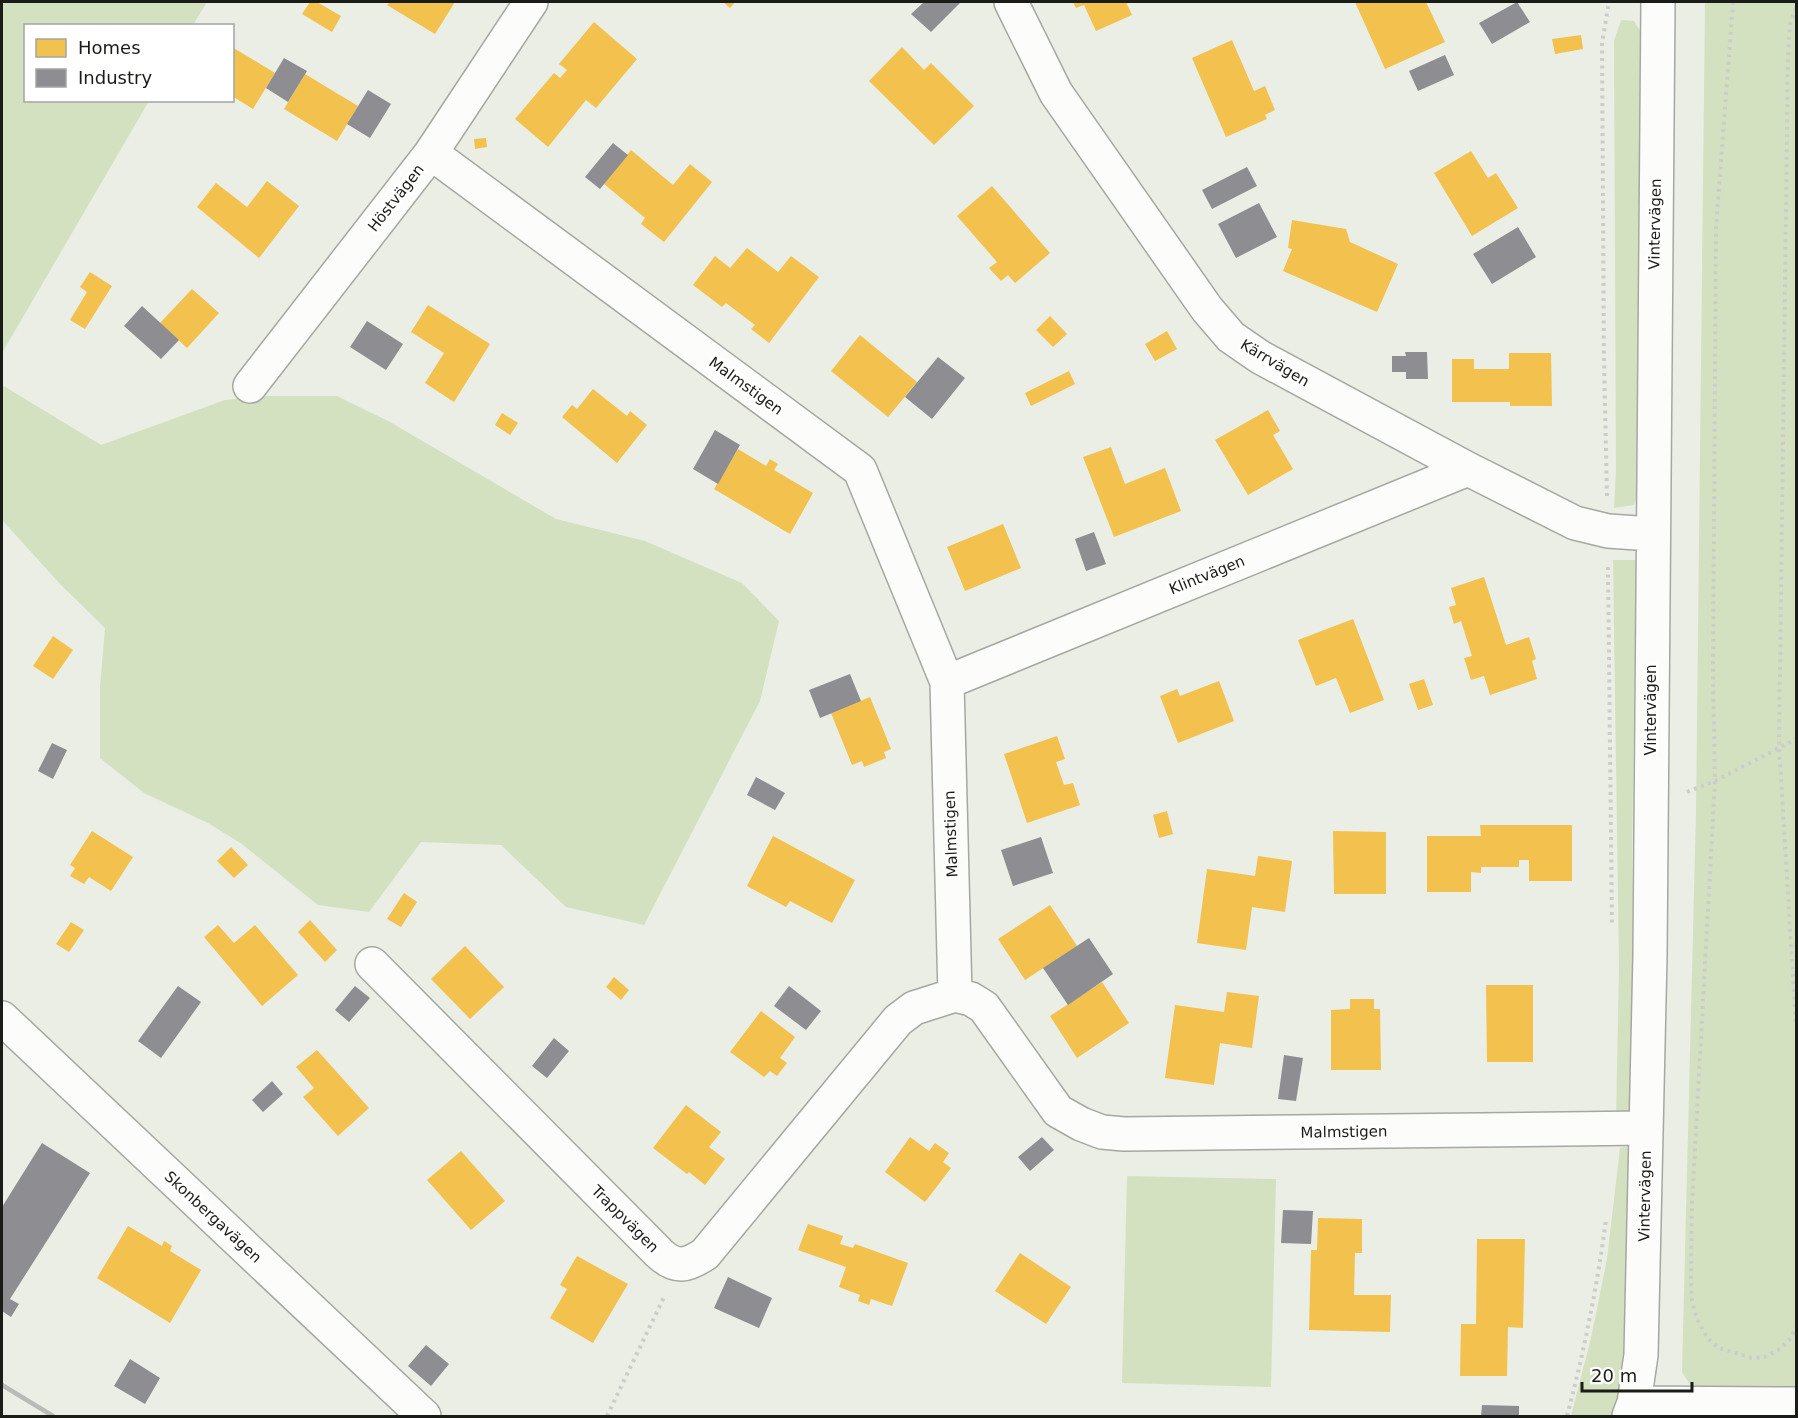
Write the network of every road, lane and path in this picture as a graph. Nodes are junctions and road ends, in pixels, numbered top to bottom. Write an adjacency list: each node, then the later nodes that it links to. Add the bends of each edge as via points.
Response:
1 (531, 2): 7 (street, Höstvägen)
2 (1011, 2): 9 (street, Kärrvägen, via 1056,93 1207,309 1231,337 1260,357)
3 (1609, 2): 10 (path, via 1602,43)
4 (1658, 2): 11 (street, Vintervägen)
5 (1732, 2): 15 (path, via 1716,228)
6 (1797, 8): 14 (path, via 1790,24 1788,56)
7 (431, 153): 8 (street, Höstvägen); 12 (street, Malmstigen, via 860,470)
8 (250, 386)
9 (1468, 469): 10 (street, Kärrvägen, via 1575,523); 12 (street, Klintvägen)
10 (1608, 531): 11 (street, Kärrvägen); 17 (path)
11 (1652, 534): 16 (street, Vintervägen)
12 (946, 682): 19 (street, Malmstigen)
13 (1797, 739): 14 (path)
14 (1779, 746): 15 (path); 21 (path)
15 (1715, 781): 16 (path); 25 (path, via 1692,1203 1692,1301 1707,1338 1736,1355 1764,1357 1780,1349)
16 (1650, 807): 22 (street, Vintervägen)
17 (1612, 932)
18 (372, 964): 24 (street, Trappvägen, via 668,1262)
19 (955, 995): 22 (street, Malmstigen, via 984,1007 1058,1111 1102,1132); 24 (street, via 914,1008 898,1020 705,1254)
20 (2, 1018): 28 (street, Skonbergavägen)
21 (1797, 1026)
22 (1646, 1128): 27 (street, Vintervägen, via 1641,1355)
23 (1607, 1213): 30 (path, via 1598,1284)
24 (680, 1265): 29 (path)
25 (1797, 1327)
26 (1797, 1404): 27 (street)
27 (1632, 1410)
28 (424, 1416)
29 (607, 1416)
30 (1567, 1416)

